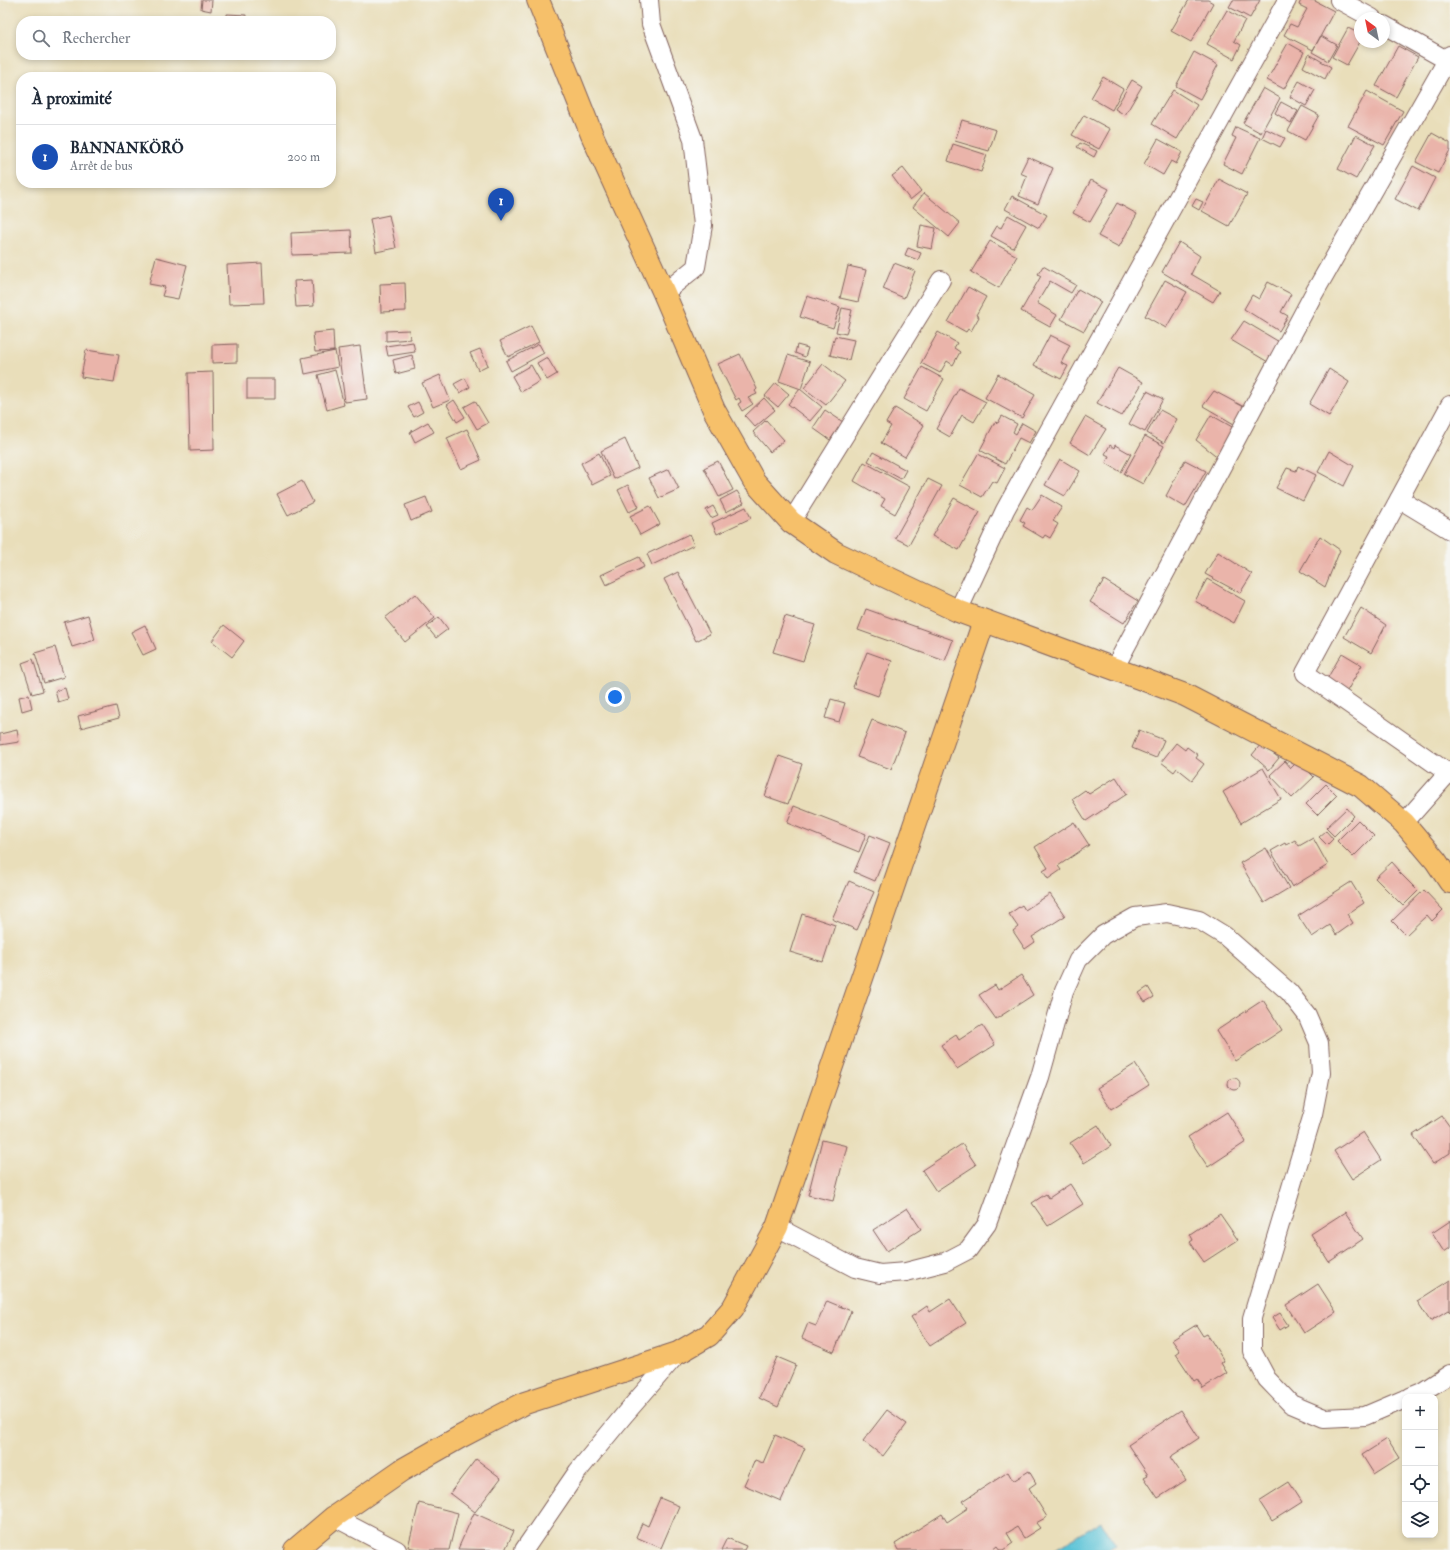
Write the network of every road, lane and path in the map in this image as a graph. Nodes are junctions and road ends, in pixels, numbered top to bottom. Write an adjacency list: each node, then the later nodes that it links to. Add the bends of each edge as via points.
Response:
1 (538, 0): 9 (main road, via 592,135)
2 (648, 0): 9 (street, via 651,24 693,139 702,225 696,267)
3 (1287, 0): 14 (street, via 1005,510)
4 (1339, 0): 5 (street)
5 (1361, 12)
6 (1390, 28): 7 (street)
7 (1449, 59): 16 (street, via 1313,294)
8 (941, 280): 12 (street)
9 (664, 293): 12 (main road, via 718,416 754,480)
10 (1450, 405): 11 (street)
11 (1399, 499): 13 (street); 17 (street, via 1305,673)
12 (791, 522): 14 (main road, via 836,553)
13 (1450, 530)
14 (958, 611): 15 (main road)
15 (984, 621): 16 (main road); 20 (main road)
16 (1114, 669): 18 (main road, via 1186,695 1361,786)
17 (1449, 772): 18 (street)
18 (1404, 822): 19 (main road)
19 (1450, 882)
20 (777, 1227): 21 (main road, via 732,1308 709,1335); 24 (street, via 855,1268 880,1274 906,1272 945,1262 968,1250 987,1224 1040,1077 1064,991 1078,960 1103,935 1135,917 1167,913 1199,920 1225,936 1289,992 1307,1015 1319,1043 1321,1073 1313,1114 1252,1318 1252,1351 1267,1379 1291,1404 1324,1418 1365,1416)
21 (678, 1353): 25 (main road, via 525,1403 402,1470); 28 (street, via 578,1471)
22 (1450, 1374): 23 (street)
23 (1417, 1394)
24 (1402, 1400)
25 (334, 1517): 26 (main road); 27 (street)
26 (295, 1550)
27 (397, 1550)
28 (524, 1550)

